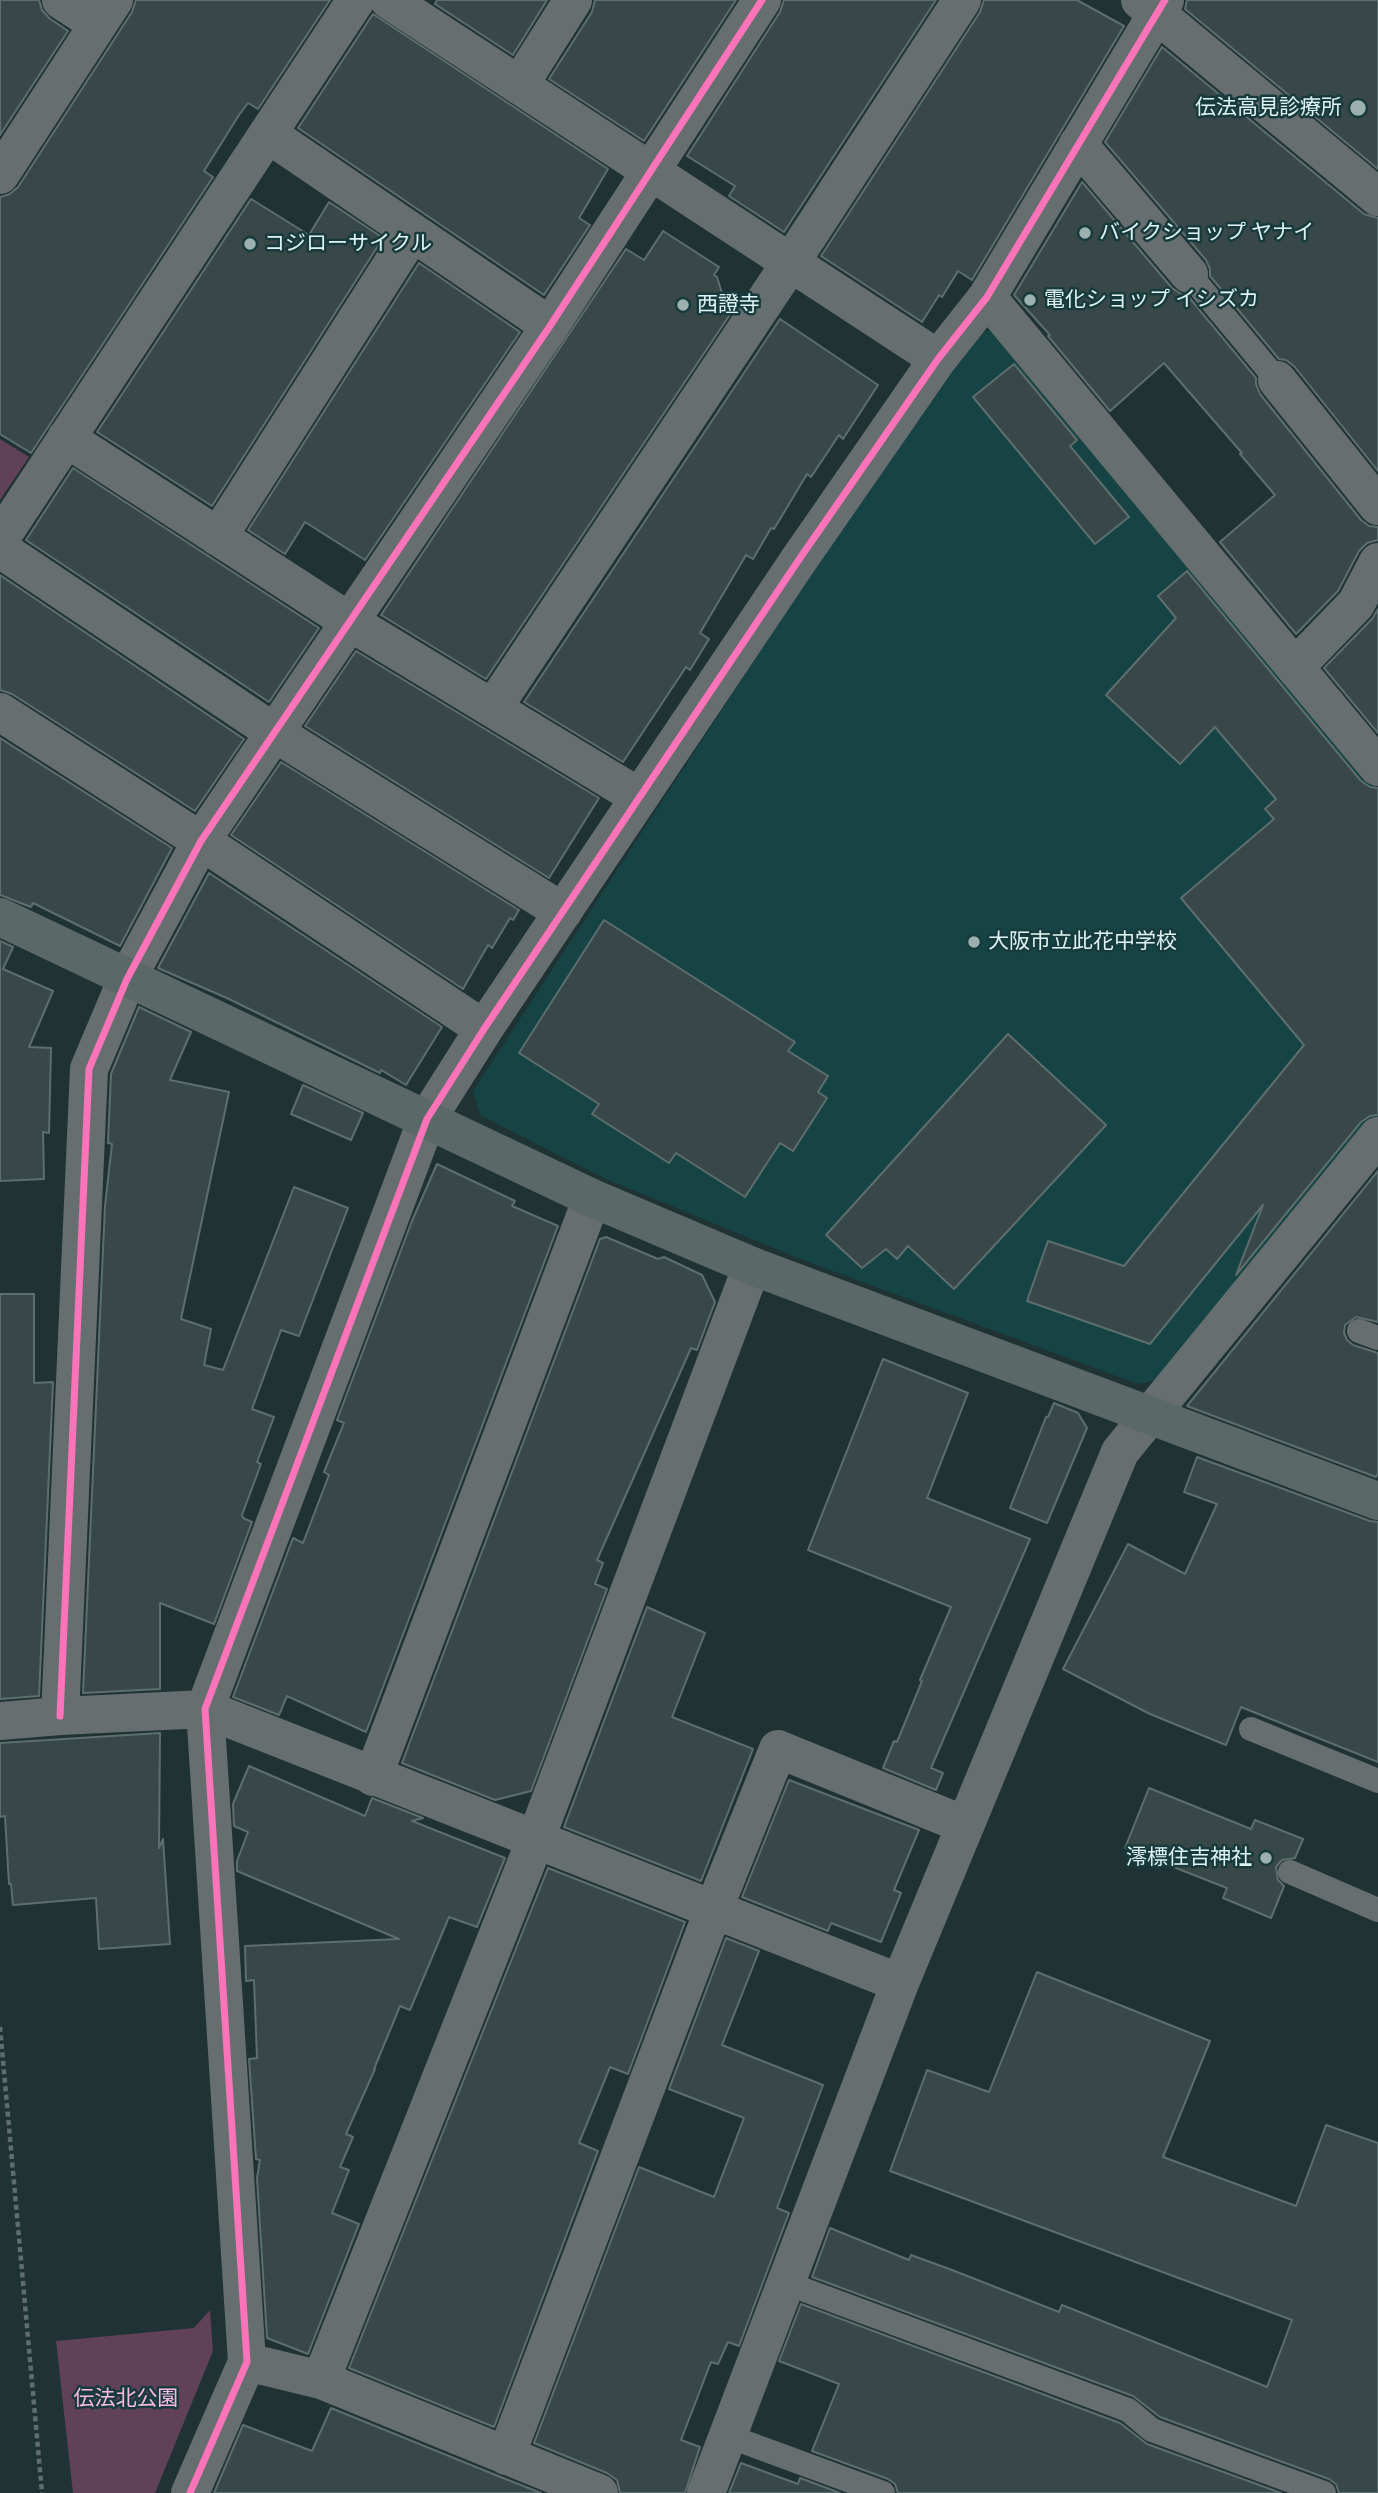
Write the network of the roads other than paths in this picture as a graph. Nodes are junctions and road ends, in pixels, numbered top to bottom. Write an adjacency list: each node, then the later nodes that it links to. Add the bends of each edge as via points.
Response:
1 (61, 0): 8 (street)
2 (356, 0): 10 (street)
3 (389, 0): 9 (street)
4 (573, 0): 9 (street)
5 (762, 0): 12 (street)
6 (962, 0): 16 (street)
7 (1154, 4): 11 (street); 14 (street)
8 (106, 12): 13 (street)
9 (520, 84): 12 (street)
10 (268, 134): 15 (street); 22 (street)
11 (1078, 144): 17 (street); 18 (street)
12 (651, 171): 16 (street); 19 (street)
13 (0, 175)
14 (1378, 197)
15 (412, 233): 19 (street); 24 (street)
16 (791, 262): 20 (street); 30 (street)
17 (1189, 274): 21 (lane)
18 (987, 297): 20 (street); 29 (street)
19 (550, 326): 28 (street)
20 (938, 359): 34 (street)
21 (1277, 380): 23 (street)
22 (66, 438): 24 (street); 25 (street)
23 (1378, 506)
24 (218, 537): 28 (street)
25 (0, 539)
26 (0, 549): 32 (street)
27 (1378, 562): 29 (street, via 1356,604)
28 (350, 622): 30 (street); 32 (street)
29 (1295, 667): 33 (street)
30 (493, 708): 34 (street)
31 (0, 712): 35 (street)
32 (275, 733): 35 (street); 36 (street)
33 (1378, 767)
34 (639, 797): 36 (street)
35 (201, 841): 38 (street); 39 (street)
36 (563, 912): 39 (street)
37 (0, 917): 38 (street)
38 (127, 979): 40 (street); 47 (street, via 89,1069)
39 (484, 1029): 40 (street)
40 (428, 1118): 42 (street); 46 (street)
41 (1378, 1136): 44 (street)
42 (592, 1198): 43 (street); 50 (street)
43 (752, 1266): 44 (street); 53 (street)
44 (1149, 1413): 45 (street); 52 (street, via 1120,1452)
45 (1378, 1501)
46 (205, 1709): 47 (street); 50 (street); 59 (street)
47 (60, 1716): 48 (street)
48 (0, 1721)
49 (1251, 1729): 51 (lane)
50 (373, 1777): 53 (street)
51 (1378, 1781)
52 (965, 1825): 56 (street, via 778,1749); 57 (street)
53 (535, 1841): 56 (street); 60 (street)
54 (1290, 1872): 55 (lane)
55 (1378, 1910)
56 (713, 1911): 57 (street); 62 (street)
57 (900, 1983): 58 (street)
58 (786, 2283): 61 (street); 67 (lane, via 1128,2410 1152,2430)
59 (247, 2362): 60 (street); 63 (street)
60 (321, 2380): 62 (street)
61 (728, 2436): 65 (street); 66 (lane)
62 (506, 2456): 64 (street)
63 (190, 2493)
64 (599, 2493)
65 (706, 2493)
66 (883, 2493)
67 (1324, 2493)

